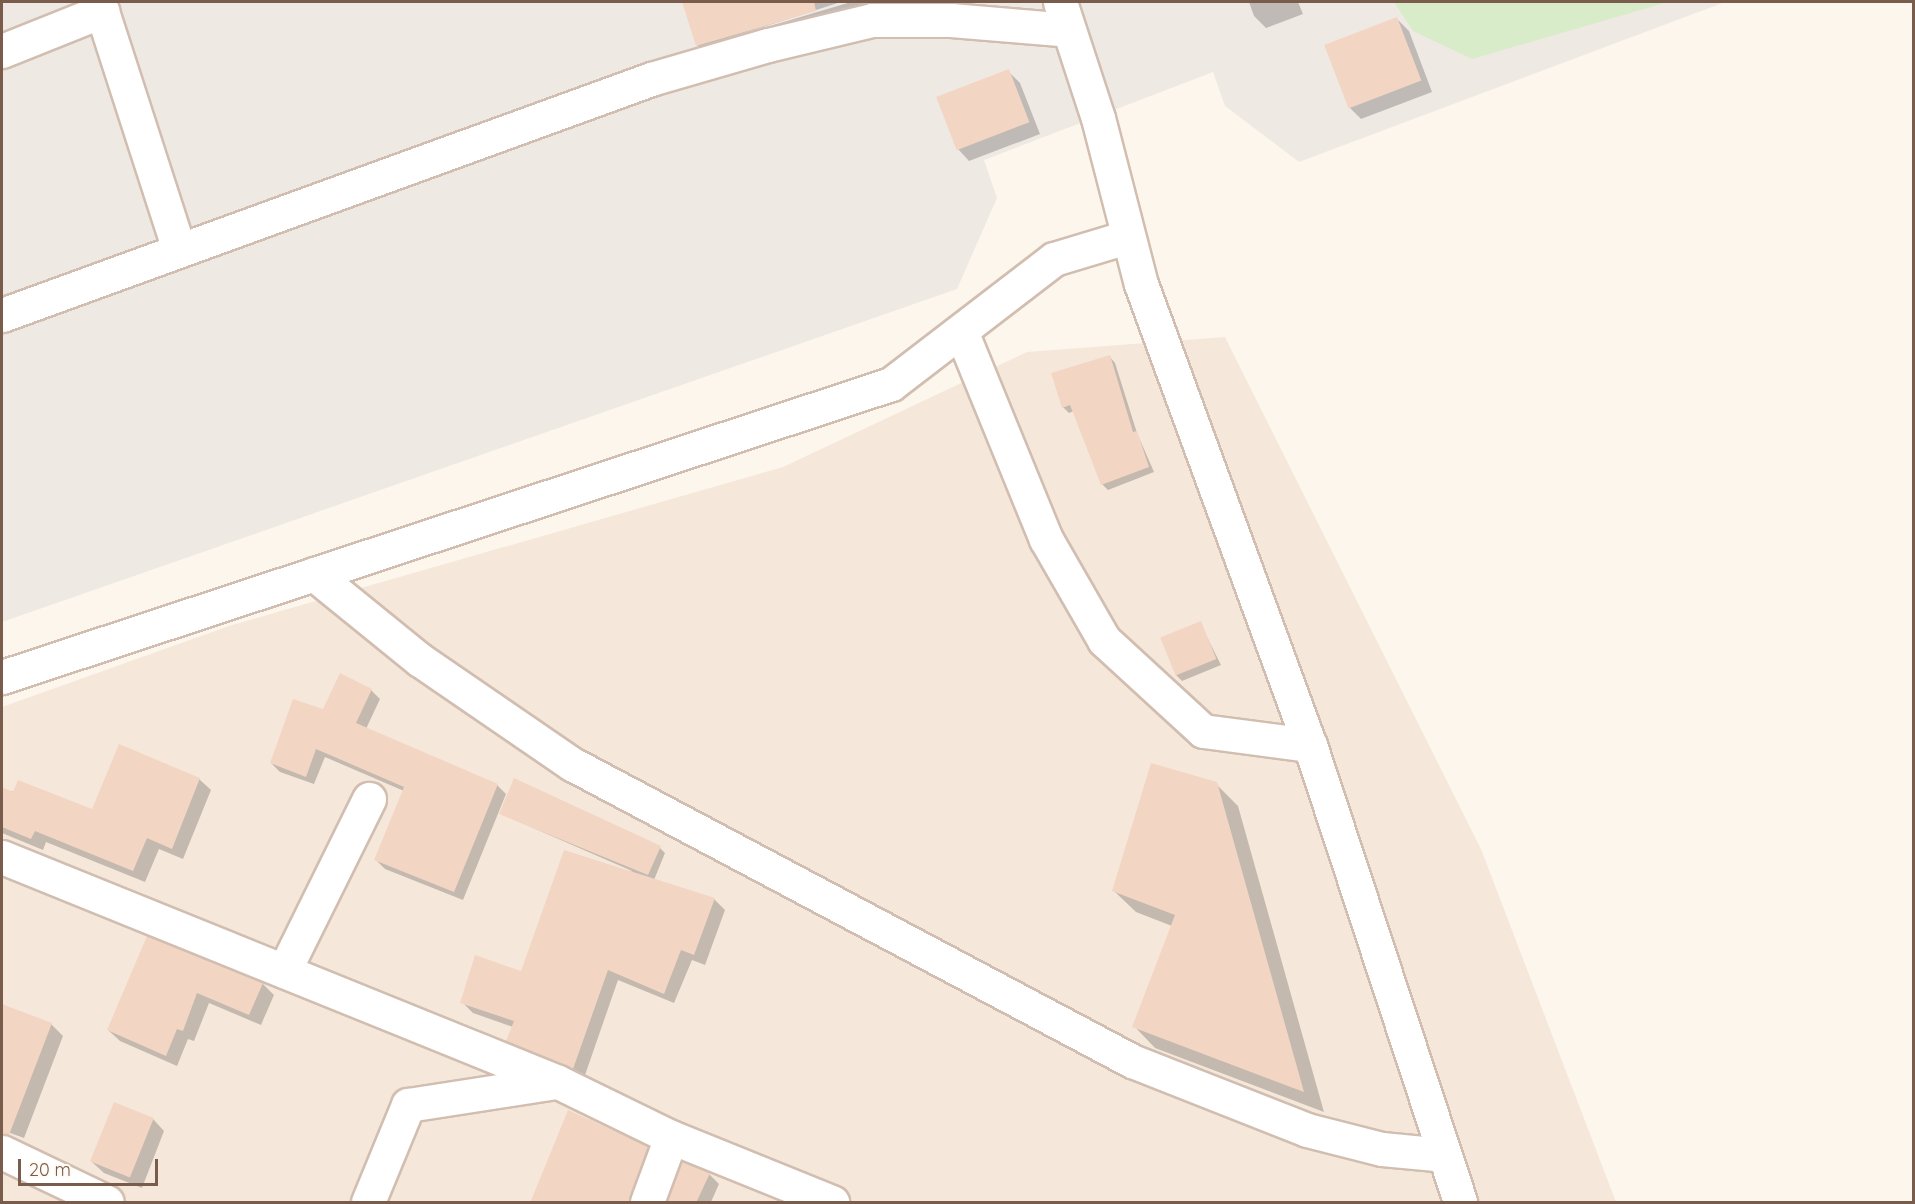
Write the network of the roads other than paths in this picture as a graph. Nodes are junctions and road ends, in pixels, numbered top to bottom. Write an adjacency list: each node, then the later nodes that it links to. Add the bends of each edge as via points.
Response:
1 (100, 6): 3 (street); 5 (street)
2 (1064, 16): 4 (street, via 1098,118); 5 (street, via 872,21 768,45 651,79)
3 (2, 51)
4 (1127, 237): 7 (street, via 1054,259); 10 (street)
5 (179, 249): 6 (street)
6 (2, 315)
7 (961, 331): 8 (street, via 891,384); 10 (street, via 1046,539 1104,640 1203,731)
8 (314, 574): 9 (street); 17 (street, via 420,660 572,764 1132,1061 1306,1130 1382,1149)
9 (2, 677)
10 (1310, 746): 17 (street)
11 (369, 799): 13 (street)
12 (2, 856): 13 (street)
13 (284, 971): 14 (street)
14 (558, 1082): 15 (street); 19 (street, via 408,1105)
15 (671, 1137): 20 (street); 21 (street)
16 (2, 1152): 18 (street)
17 (1444, 1155): 22 (street)
18 (107, 1203)
19 (368, 1203)
20 (647, 1203)
21 (832, 1203)
22 (1460, 1203)

